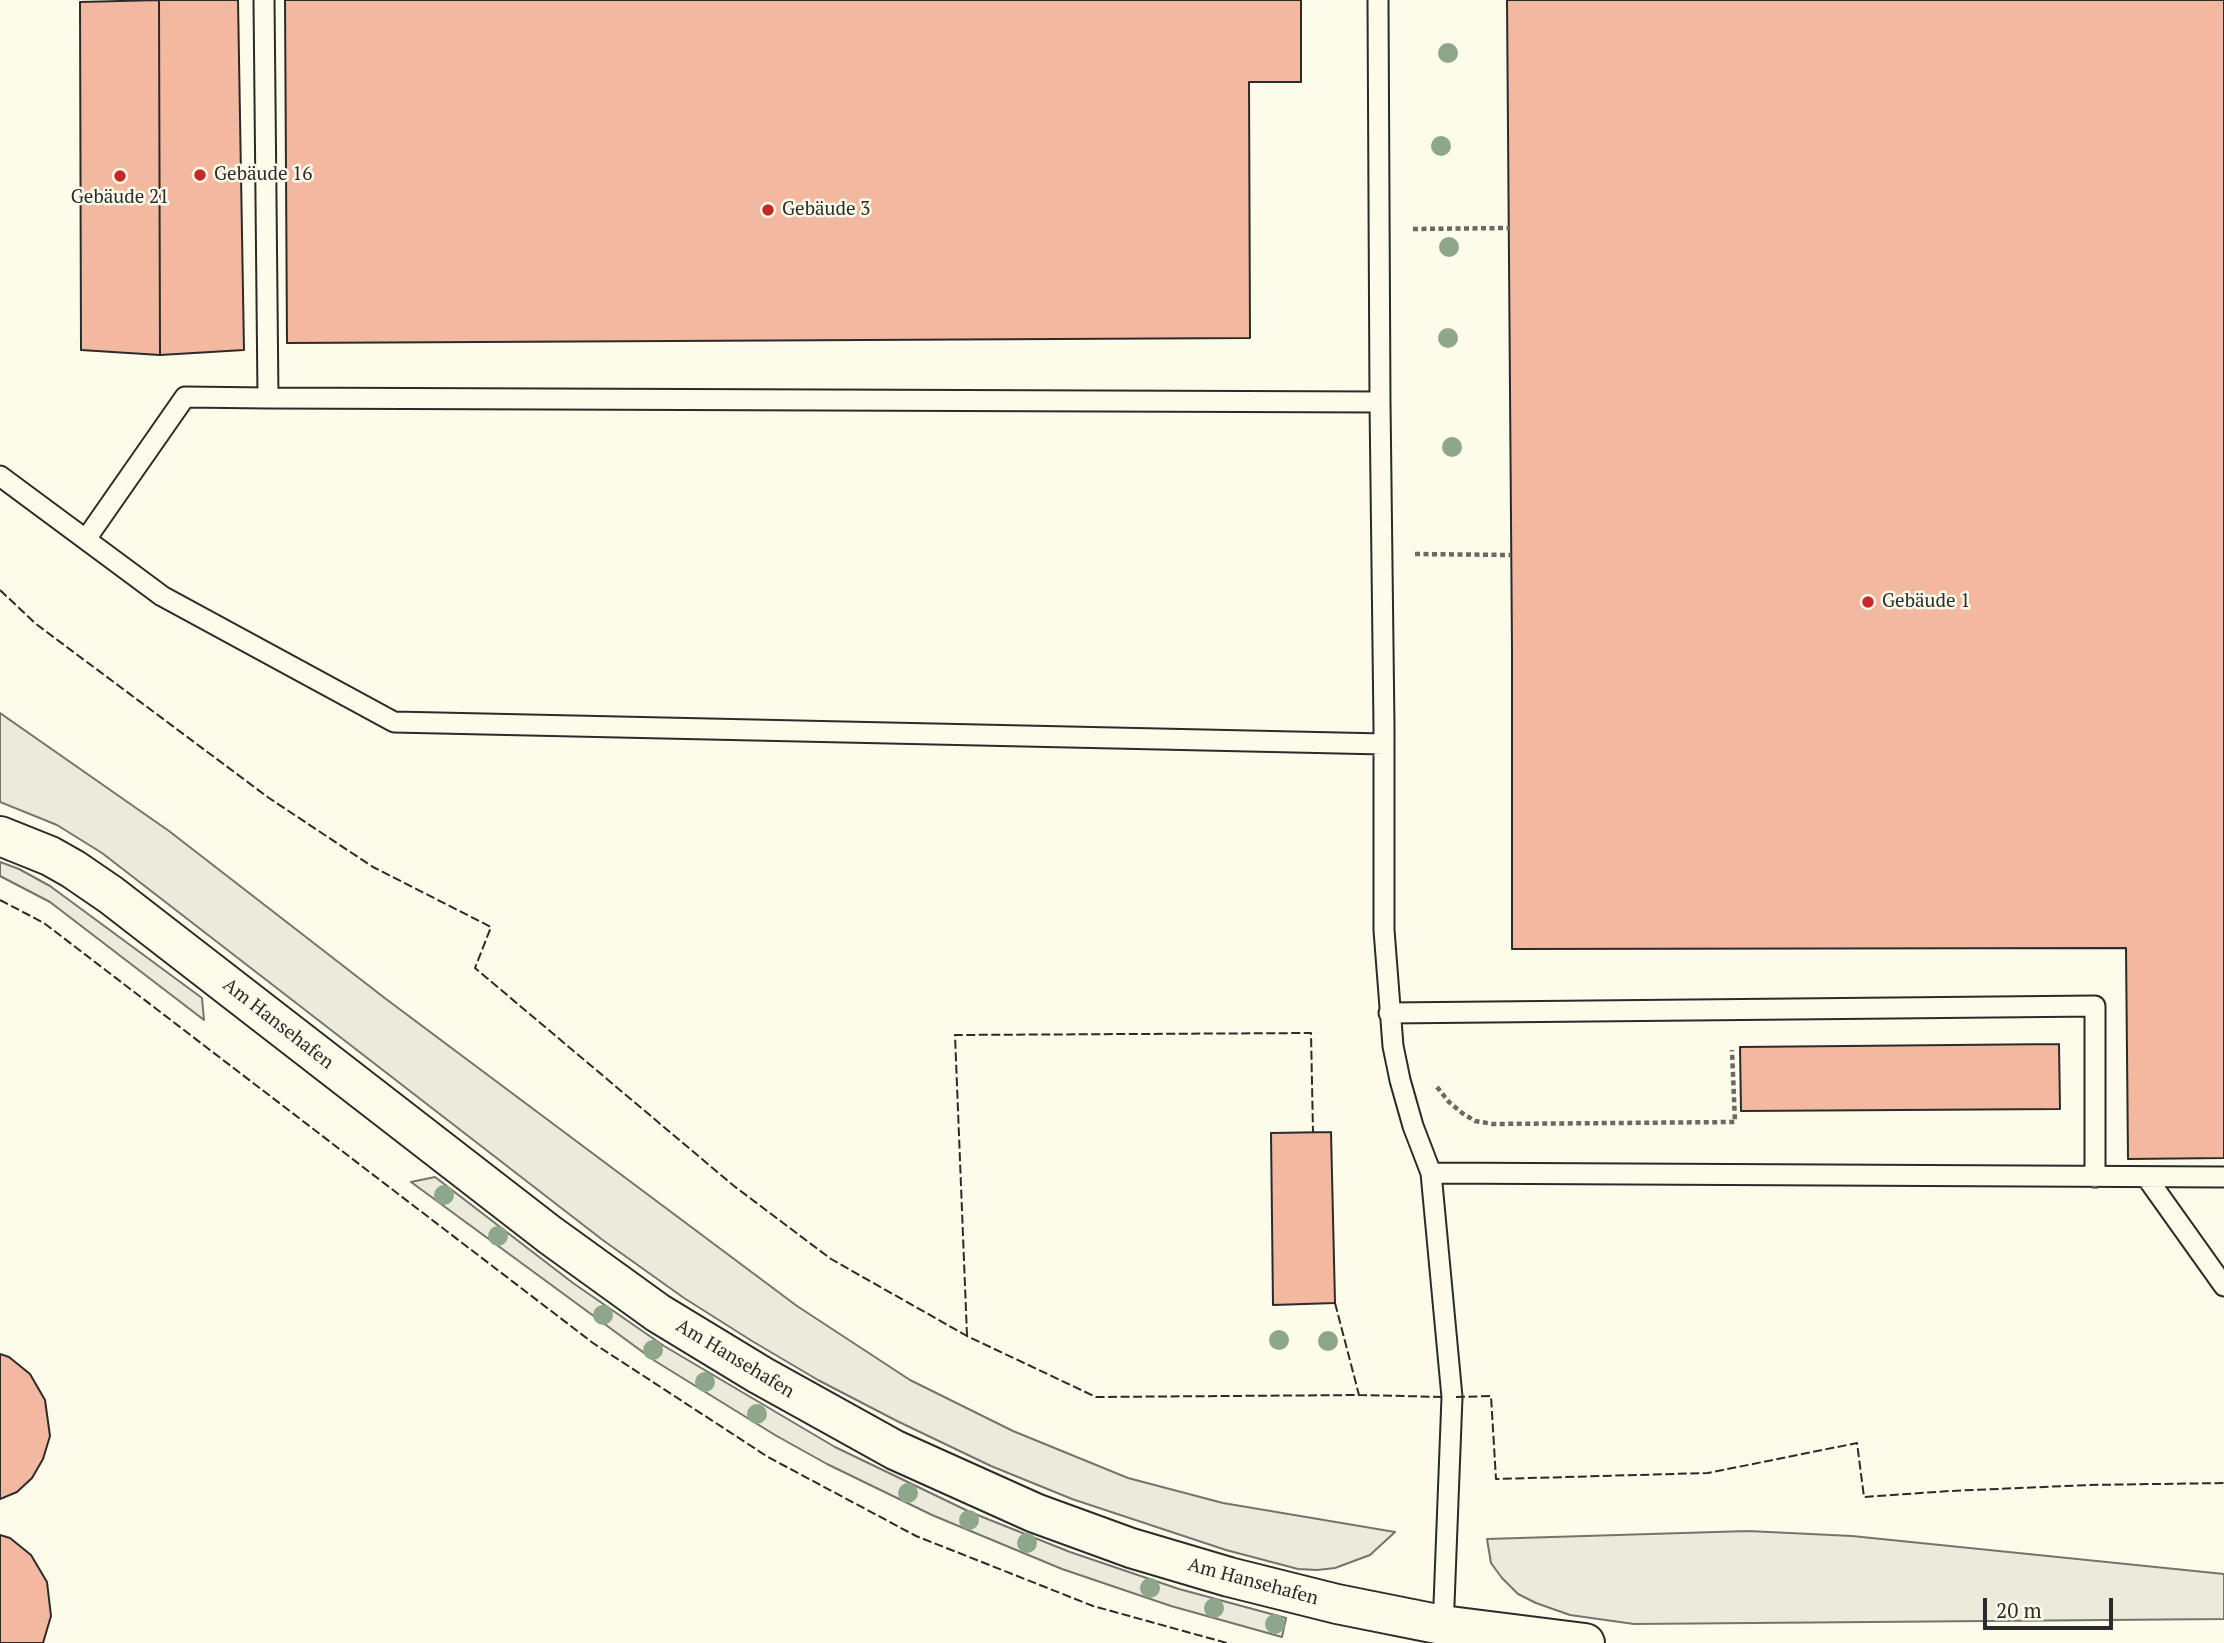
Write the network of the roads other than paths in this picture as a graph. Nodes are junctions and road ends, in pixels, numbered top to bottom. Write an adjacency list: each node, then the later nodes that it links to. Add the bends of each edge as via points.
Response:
1 (264, 0): 3 (lane)
2 (1378, 0): 4 (lane)
3 (268, 398): 4 (lane); 6 (lane, via 185,397)
4 (1380, 402): 7 (lane)
5 (0, 476): 6 (lane)
6 (86, 539): 7 (lane, via 162,596 394,722)
7 (1384, 744): 9 (lane)
8 (0, 836): 15 (street, Am Hansehafen, via 72,869 121,902 550,1235 659,1312 838,1419 964,1483 1131,1548)
9 (1389, 1013): 10 (lane, via 1400,1080); 11 (lane, via 2095,1006)
10 (1431, 1173): 11 (lane); 15 (lane, via 1451,1397)
11 (2095, 1177): 13 (lane)
12 (2224, 1177): 13 (lane)
13 (2147, 1178): 14 (lane)
14 (2224, 1286)
15 (1443, 1634): 16 (street, Am Hansehafen)
16 (1585, 1643)

